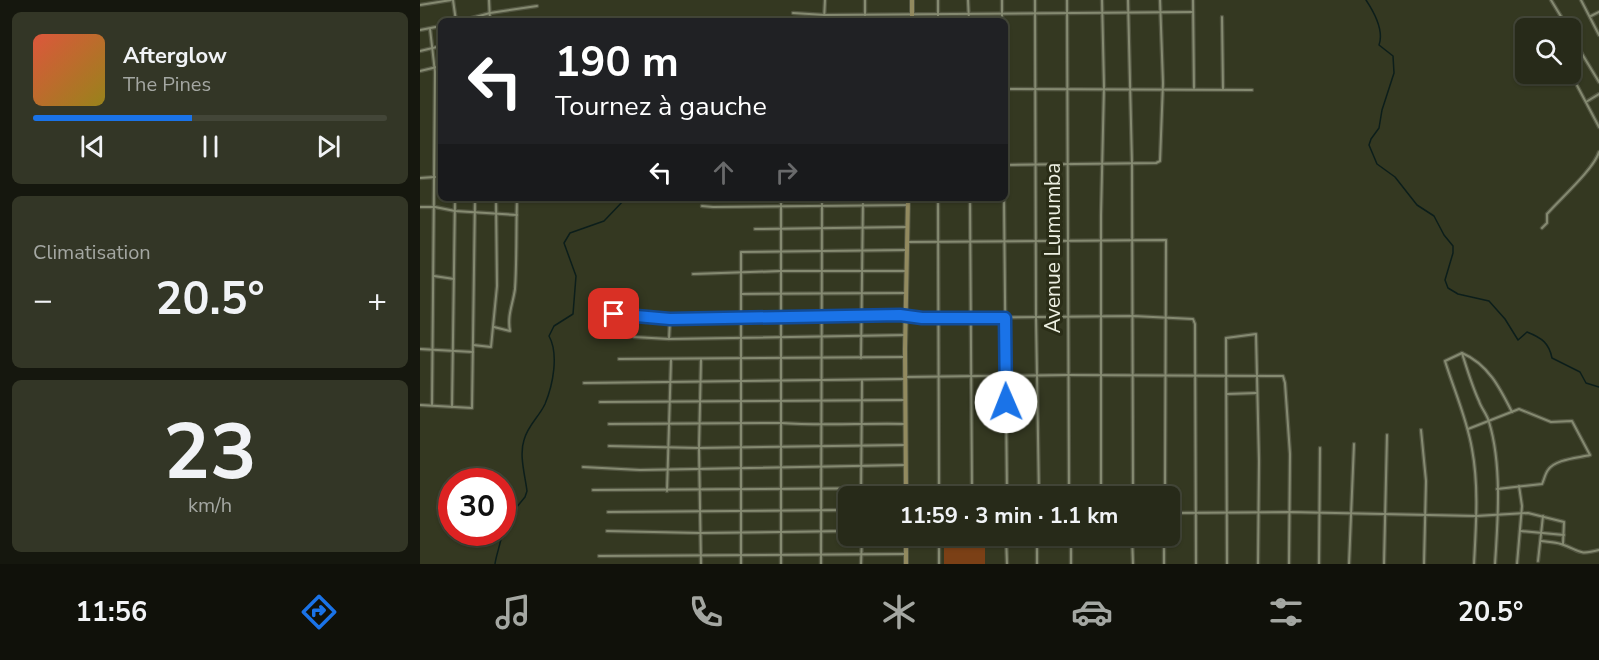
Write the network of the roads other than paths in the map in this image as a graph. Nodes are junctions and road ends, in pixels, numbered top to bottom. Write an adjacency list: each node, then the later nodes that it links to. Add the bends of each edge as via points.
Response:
1 (452, 0): 17 (street); 37 (street)
2 (489, 0): 24 (street)
3 (825, 0): 34 (street)
4 (865, 0): 29 (street)
5 (912, 0): 26 (main road)
6 (938, 0): 31 (street)
7 (968, 0): 32 (street)
8 (1002, 0): 33 (street)
9 (1035, 0): 20 (street)
10 (1067, 0): 27 (street, Avenue Lumumba)
11 (1102, 0): 28 (street)
12 (1128, 0): 21 (street)
13 (1160, 0): 19 (street)
14 (1193, 0): 22 (street)
15 (1551, 0): 47 (street)
16 (1581, 0): 35 (street)
17 (420, 5)
18 (537, 6): 24 (street)
19 (1160, 11): 21 (street); 22 (street); 62 (street)
20 (1035, 12): 27 (street); 33 (street); 65 (street)
21 (1128, 12): 28 (street); 67 (street)
22 (1192, 12): 63 (street)
23 (1599, 12): 35 (street)
24 (490, 13): 38 (street); 39 (street)
25 (793, 13): 34 (street)
26 (912, 13): 30 (street); 31 (street); 43 (main road)
27 (1067, 13): 28 (street); 66 (street, Avenue Lumumba)
28 (1103, 13): 61 (street)
29 (865, 14): 30 (street); 34 (street); 41 (street)
30 (885, 14): 42 (street)
31 (938, 14): 32 (street); 44 (street)
32 (968, 14): 33 (street); 45 (street)
33 (1002, 14): 46 (street)
34 (825, 15): 40 (street)
35 (1590, 16): 51 (street)
36 (1221, 17): 68 (street)
37 (455, 18)
38 (472, 18)
39 (490, 18)
40 (824, 18)
41 (865, 18)
42 (885, 18)
43 (912, 18)
44 (938, 18)
45 (969, 18)
46 (1002, 18)
47 (1562, 18)
48 (438, 27): 49 (street)
49 (430, 28): 50 (street); 53 (street)
50 (420, 30)
51 (1599, 35)
52 (438, 47): 53 (street)
53 (432, 48): 54 (street); 57 (street)
54 (420, 51)
55 (1581, 52): 59 (street)
56 (438, 66): 57 (street)
57 (434, 67): 58 (street); 80 (street)
58 (420, 71)
59 (1599, 82)
60 (1576, 84): 71 (street)
61 (1104, 88): 66 (street); 67 (street); 74 (street)
62 (1162, 88): 63 (street); 67 (street); 75 (street, via 1161,160)
63 (1194, 88): 68 (street)
64 (1008, 89): 65 (street)
65 (1035, 89): 66 (street); 77 (street)
66 (1067, 89): 78 (street, Avenue Lumumba)
67 (1131, 90): 75 (street)
68 (1224, 90): 69 (street)
69 (1252, 90)
70 (1599, 94): 71 (street)
71 (1586, 102): 72 (street)
72 (1599, 127)
73 (1599, 152): 105 (street, via 1570,191 1546,214 1547,223)
74 (1102, 164): 75 (street); 78 (street); 114 (street)
75 (1132, 164): 110 (street)
76 (1008, 165): 77 (street)
77 (1035, 165): 78 (street); 112 (street)
78 (1067, 165): 113 (street, Avenue Lumumba)
79 (420, 178): 80 (street)
80 (435, 179): 81 (street); 99 (street)
81 (438, 180)
82 (455, 201): 100 (street)
83 (475, 201): 101 (street)
84 (496, 201): 102 (street)
85 (517, 201): 103 (street)
86 (781, 201): 95 (street)
87 (822, 201): 96 (street)
88 (863, 201): 97 (street)
89 (908, 201): 93 (main road)
90 (938, 201): 117 (street)
91 (970, 201): 116 (street)
92 (1004, 201): 111 (street)
93 (908, 205): 97 (street); 104 (main road)
94 (702, 206): 95 (street)
95 (781, 206): 96 (street); 106 (street)
96 (821, 206): 97 (street); 107 (street)
97 (863, 206): 108 (street)
98 (420, 207): 99 (street)
99 (435, 207): 100 (street); 128 (street)
100 (455, 211): 101 (street); 129 (street)
101 (475, 212): 102 (street); 158 (street)
102 (496, 213): 103 (street); 150 (street)
103 (517, 215): 150 (street, via 510,331)
104 (908, 228): 108 (street); 115 (main road)
105 (1542, 228)
106 (781, 229): 107 (street); 109 (street); 120 (street)
107 (821, 229): 108 (street); 121 (street)
108 (862, 229): 118 (street)
109 (755, 230)
110 (1132, 240): 114 (street); 140 (street); 146 (street, via 1166,240)
111 (1004, 241): 112 (street); 116 (street); 148 (street)
112 (1035, 241): 113 (street); 144 (street)
113 (1067, 241): 114 (street); 145 (street, Avenue Lumumba)
114 (1101, 241): 139 (street)
115 (907, 242): 117 (street); 119 (main road)
116 (970, 242): 117 (street); 143 (street)
117 (938, 243): 147 (street)
118 (862, 250): 119 (street); 121 (street); 125 (street)
119 (907, 250): 122 (main road)
120 (781, 251): 121 (street); 123 (street); 126 (street, via 741,252)
121 (822, 251): 124 (street)
122 (907, 270): 125 (street); 132 (main road)
123 (781, 271): 124 (street); 126 (street); 130 (street)
124 (821, 271): 125 (street); 134 (street)
125 (862, 271): 131 (street)
126 (741, 272): 127 (street); 133 (street)
127 (693, 274)
128 (434, 276): 129 (street); 160 (street)
129 (454, 279): 161 (street)
130 (781, 293): 133 (street); 134 (street); 137 (street)
131 (862, 293): 132 (street); 134 (street); 136 (street)
132 (906, 293): 142 (main road)
133 (741, 294): 141 (street)
134 (821, 294): 138 (street)
135 (602, 313): 149 (street)
136 (862, 315): 138 (street); 142 (street); 152 (street)
137 (780, 316): 138 (street); 141 (street); 154 (street)
138 (821, 316): 155 (street)
139 (1101, 316): 140 (street); 145 (street); 173 (street)
140 (1132, 316): 146 (street); 174 (street)
141 (741, 317): 149 (street); 156 (street)
142 (906, 317): 147 (street); 151 (main road)
143 (972, 317): 147 (street); 148 (street); 179 (street)
144 (1036, 317): 145 (street); 148 (street); 181 (street)
145 (1068, 317): 172 (street, Avenue Lumumba)
146 (1164, 317): 175 (street); 176 (street, via 1193,319)
147 (938, 318): 182 (street)
148 (1005, 318): 180 (street)
149 (670, 319): 157 (street)
150 (493, 327): 158 (street, via 492,346)
151 (906, 335): 152 (street); 164 (main road)
152 (862, 336): 155 (street); 166 (street)
153 (634, 337): 157 (street)
154 (780, 337): 155 (street); 156 (street); 169 (street)
155 (821, 337): 165 (street)
156 (740, 338): 157 (street); 168 (street)
157 (669, 339)
158 (472, 345): 162 (street)
159 (420, 349): 160 (street)
160 (433, 350): 161 (street); 202 (street)
161 (454, 352): 162 (street); 203 (street)
162 (473, 352): 203 (street, via 472,408)
163 (1462, 353): 204 (street, via 1488,371); 205 (street); 214 (street, via 1445,361)
164 (906, 357): 166 (street); 183 (main road)
165 (821, 358): 166 (street); 169 (street); 185 (street)
166 (861, 358)
167 (618, 359): 170 (street)
168 (741, 359): 169 (street); 171 (street); 189 (street)
169 (781, 359): 184 (street)
170 (671, 360): 171 (street); 187 (street)
171 (701, 360): 188 (street)
172 (1068, 375): 173 (street); 181 (street); 241 (street, Avenue Lumumba)
173 (1101, 375): 174 (street); 242 (street)
174 (1132, 375): 175 (street); 243 (street)
175 (1164, 375): 176 (street); 244 (street)
176 (1195, 375): 177 (street); 262 (street)
177 (1226, 375): 178 (street); 178 (street, via 1226,338 1256,334); 192 (street)
178 (1256, 375): 191 (street); 259 (street, via 1283,376 1285,383)
179 (972, 376): 180 (street); 182 (street); 238 (street)
180 (1005, 376): 181 (street); 239 (street)
181 (1037, 376): 240 (street)
182 (938, 377): 183 (street); 237 (street)
183 (905, 378): 186 (street); 194 (main road)
184 (781, 381): 185 (street); 189 (street); 199 (street)
185 (821, 381): 186 (street); 195 (street)
186 (862, 381): 193 (street)
187 (669, 382): 188 (street); 190 (street); 200 (street)
188 (700, 382): 189 (street); 197 (street)
189 (740, 382): 198 (street)
190 (584, 383)
191 (1256, 393): 192 (street); 264 (street)
192 (1227, 394): 263 (street)
193 (862, 400): 194 (street); 195 (street); 208 (street)
194 (906, 400): 213 (main road)
195 (822, 401): 199 (street); 207 (street)
196 (600, 402): 200 (street)
197 (700, 402): 198 (street); 200 (street); 211 (street)
198 (741, 402): 199 (street); 212 (street)
199 (781, 402): 206 (street)
200 (668, 403): 210 (street)
201 (420, 405): 202 (street)
202 (432, 405): 203 (street)
203 (452, 407)
204 (1512, 412): 205 (street); 245 (street, via 1520,409 1551,422 1572,421 1590,455 1552,466 1542,484)
205 (1489, 422): 214 (street); 251 (street)
206 (781, 423): 207 (street); 212 (street); 221 (street)
207 (821, 423): 208 (street); 222 (street)
208 (861, 423): 213 (street); 218 (street)
209 (609, 424): 210 (street)
210 (668, 424): 211 (street); 223 (street)
211 (700, 424): 212 (street); 225 (street)
212 (741, 424): 224 (street)
213 (906, 424): 219 (main road)
214 (1468, 429): 271 (street)
215 (1421, 430): 269 (street)
216 (1387, 435): 268 (street)
217 (1354, 444): 266 (street)
218 (861, 445): 219 (street); 222 (street); 228 (street)
219 (906, 445): 227 (main road)
220 (609, 446): 223 (street)
221 (780, 446): 222 (street); 224 (street); 231 (street)
222 (821, 446): 232 (street)
223 (668, 447): 225 (street); 234 (street)
224 (740, 447): 225 (street); 230 (street)
225 (699, 448): 233 (street)
226 (1320, 448): 265 (street)
227 (906, 465): 228 (street); 236 (main road)
228 (861, 466): 232 (street); 235 (street)
229 (583, 467): 234 (street)
230 (741, 467): 231 (street); 233 (street); 247 (street)
231 (780, 467): 232 (street); 248 (street)
232 (820, 467): 249 (street)
233 (700, 468): 234 (street); 246 (street)
234 (668, 469): 253 (street)
235 (861, 486)
236 (906, 486)
237 (939, 486)
238 (972, 486)
239 (1007, 486)
240 (1039, 486)
241 (1069, 486)
242 (1101, 486)
243 (1133, 486)
244 (1165, 486)
245 (1520, 486): 251 (street); 267 (street)
246 (700, 489): 247 (street); 253 (street); 260 (street)
247 (740, 489): 248 (street); 257 (street)
248 (781, 489): 249 (street); 258 (street)
249 (821, 489): 250 (street); 255 (street)
250 (838, 489)
251 (1497, 489): 270 (street)
252 (593, 490): 253 (street)
253 (667, 491)
254 (838, 510): 255 (street)
255 (821, 511): 258 (street); 278 (street)
256 (608, 512): 260 (street)
257 (740, 512): 258 (street); 260 (street); 276 (street)
258 (781, 512): 277 (street)
259 (1289, 512): 264 (street); 265 (street); 316 (street)
260 (700, 513): 280 (street)
261 (1180, 513): 262 (street)
262 (1196, 513): 263 (street); 313 (street)
263 (1227, 513): 264 (street); 314 (street)
264 (1258, 513): 315 (street)
265 (1320, 513): 266 (street); 317 (street)
266 (1352, 514): 268 (street); 318 (street)
267 (1521, 514): 270 (street); 272 (street); 275 (street)
268 (1386, 515): 269 (street); 319 (street)
269 (1426, 515): 271 (street); 320 (street)
270 (1497, 515): 271 (street); 322 (street)
271 (1476, 516): 321 (street)
272 (1543, 516): 279 (street); 281 (street, via 1564,522)
273 (607, 531): 280 (street)
274 (838, 531): 278 (street)
275 (1520, 531): 279 (street); 323 (street)
276 (741, 532): 277 (street); 280 (street); 299 (street)
277 (781, 532): 278 (street); 297 (street)
278 (821, 532): 294 (street)
279 (1542, 532): 281 (street); 282 (street)
280 (700, 533): 296 (street)
281 (1564, 535): 283 (street)
282 (1541, 541): 283 (street); 300 (street)
283 (1563, 544): 292 (street, via 1584,553)
284 (862, 546): 293 (street)
285 (906, 546): 295 (main road)
286 (939, 546): 307 (street)
287 (1006, 546): 308 (street)
288 (1037, 546): 309 (street)
289 (1071, 546): 310 (street)
290 (1132, 546): 311 (street)
291 (1164, 546): 312 (street)
292 (1599, 550)
293 (862, 553): 294 (street); 295 (street); 305 (street)
294 (821, 554): 297 (street); 304 (street)
295 (906, 554): 306 (main road)
296 (700, 555): 298 (street); 299 (street); 301 (street)
297 (781, 555): 299 (street); 303 (street)
298 (599, 556)
299 (741, 556): 302 (street)
300 (1538, 561)
301 (701, 564)
302 (741, 564)
303 (781, 564)
304 (821, 564)
305 (861, 564)
306 (906, 564)
307 (939, 564)
308 (1007, 564)
309 (1037, 564)
310 (1071, 564)
311 (1133, 564)
312 (1164, 564)
313 (1196, 564)
314 (1227, 564)
315 (1258, 564)
316 (1289, 564)
317 (1319, 564)
318 (1348, 564)
319 (1384, 564)
320 (1424, 564)
321 (1474, 564)
322 (1495, 564)
323 (1517, 564)

